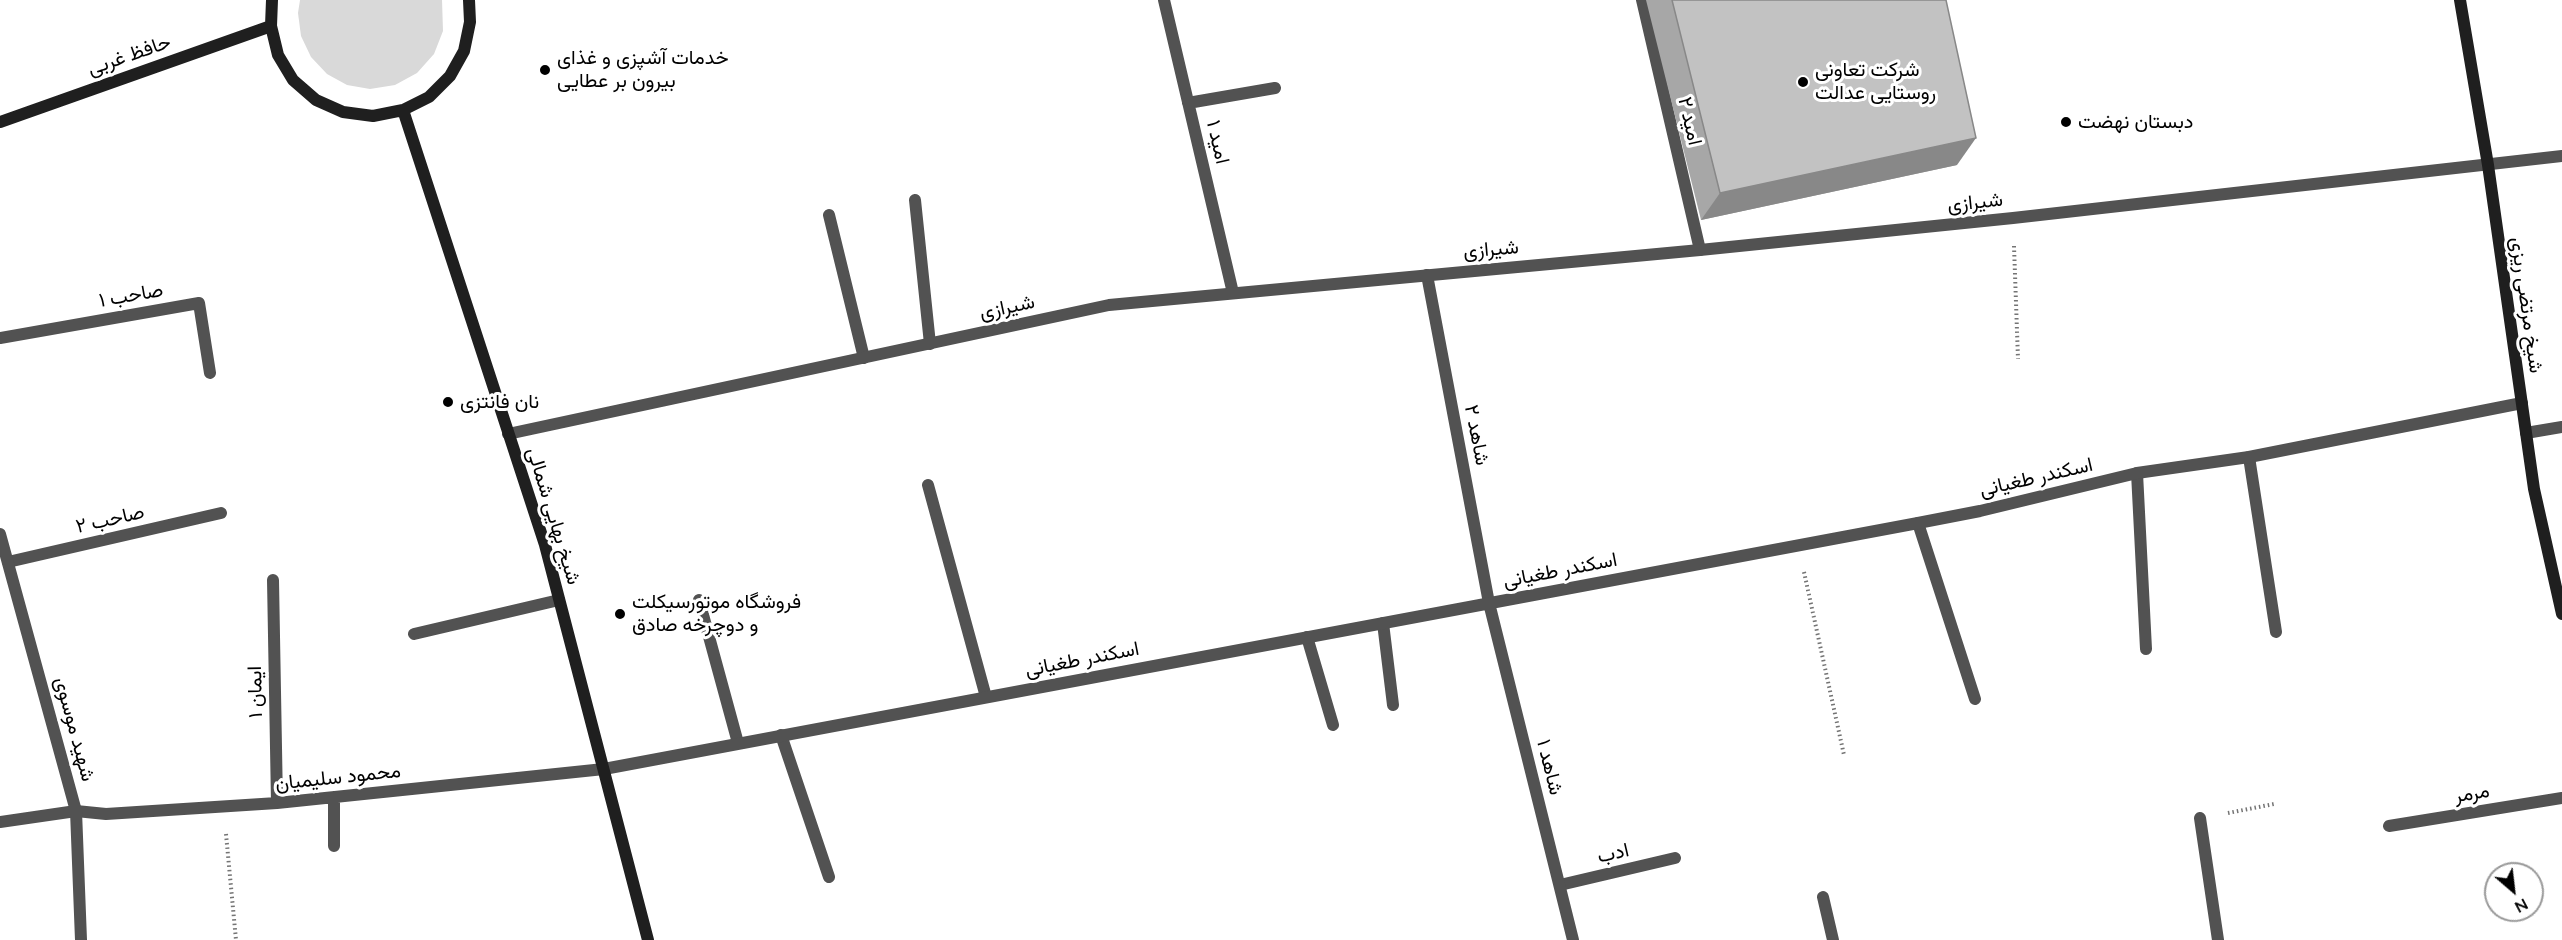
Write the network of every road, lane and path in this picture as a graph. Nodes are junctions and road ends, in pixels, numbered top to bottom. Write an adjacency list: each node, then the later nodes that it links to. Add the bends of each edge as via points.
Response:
1 (272, 0): 6 (street)
2 (469, 0): 9 (street, via 470,22 464,51 450,76 429,97)
3 (1164, 0): 8 (street, امید ۱)
4 (1642, 0): 16 (street, امید ۲)
5 (2460, 0): 12 (street, شیخ مرتضی ریزی)
6 (271, 26): 9 (street, via 278,55 288,72 316,100 343,112 373,116); 10 (street, حافظ غربی)
7 (1275, 88): 8 (street)
8 (1188, 103): 18 (street, امید ۱)
9 (403, 110): 27 (street, شیخ بهایی شمالی)
10 (0, 122)
11 (2562, 156): 12 (street, شیرازی)
12 (2488, 165): 15 (street, شیرازی); 24 (street, شیخ مرتضی ریزی)
13 (915, 200): 20 (street)
14 (829, 215): 21 (street)
15 (2013, 218): 16 (street, شیرازی); 22 (path)
16 (1700, 250): 17 (street, شیرازی)
17 (1427, 275): 18 (street, شیرازی); 39 (street, شاهد ۲)
18 (1233, 293): 20 (street, شیرازی, via 1109,305)
19 (0, 338): 23 (street, صاحب ۱, via 199,303)
20 (930, 344): 21 (street, شیرازی)
21 (864, 358): 27 (street, شیرازی)
22 (2018, 359)
23 (210, 373)
24 (2522, 404): 26 (street, شیخ مرتضی ریزی); 28 (street, اسکندر طغیانی)
25 (2562, 427): 26 (street)
26 (2526, 433): 40 (street, شیخ مرتضی ریزی, via 2534,489)
27 (508, 434): 37 (street, شیخ بهایی شمالی, via 545,544)
28 (2249, 457): 29 (street, اسکندر طغیانی); 42 (street)
29 (2137, 473): 32 (street, اسکندر طغیانی); 45 (street)
30 (928, 485): 46 (street)
31 (221, 513): 35 (street, صاحب ۲)
32 (1918, 523): 34 (street, اسکندر طغیانی); 47 (street)
33 (0, 534): 35 (street, شهید موسوی)
34 (1798, 545): 39 (street, اسکندر طغیانی); 52 (path)
35 (8, 562): 59 (street, شهید موسوی)
36 (273, 580): 56 (street, ایمان ۱)
37 (559, 600): 43 (street); 53 (street, شیخ بهایی شمالی)
38 (699, 600): 51 (street)
39 (1489, 603): 41 (street, اسکندر طغیانی); 66 (street, شاهد ۱)
40 (2562, 614)
41 (1383, 622): 44 (street, اسکندر طغیانی); 48 (street)
42 (2276, 632)
43 (414, 634)
44 (1307, 637): 46 (street, اسکندر طغیانی); 49 (street)
45 (2146, 649)
46 (986, 697): 50 (street, اسکندر طغیانی)
47 (1975, 699)
48 (1393, 705)
49 (1333, 725)
50 (781, 735): 51 (street, اسکندر طغیانی); 65 (street)
51 (738, 743): 53 (street, اسکندر طغیانی)
52 (1844, 754)
53 (603, 769): 54 (street, محمود سلیمیان); 70 (street, شیخ بهایی شمالی)
54 (334, 797): 56 (street, محمود سلیمیان); 63 (street)
55 (2562, 798): 62 (street, مرمر)
56 (277, 803): 58 (street, محمود سلیمیان)
57 (2274, 804): 60 (path)
58 (224, 806): 59 (street, محمود سلیمیان, via 106,814); 69 (path)
59 (76, 811): 61 (street, محمود سلیمیان); 68 (street, شهید موسوی)
60 (2200, 818): 73 (street)
61 (0, 822)
62 (2389, 826)
63 (334, 846)
64 (1675, 858): 66 (street, ادب)
65 (829, 877)
66 (1560, 885): 71 (street, شاهد ۱)
67 (1823, 897): 72 (street)
68 (81, 940)
69 (236, 940)
70 (648, 940)
71 (1573, 940)
72 (1833, 940)
73 (2218, 940)

